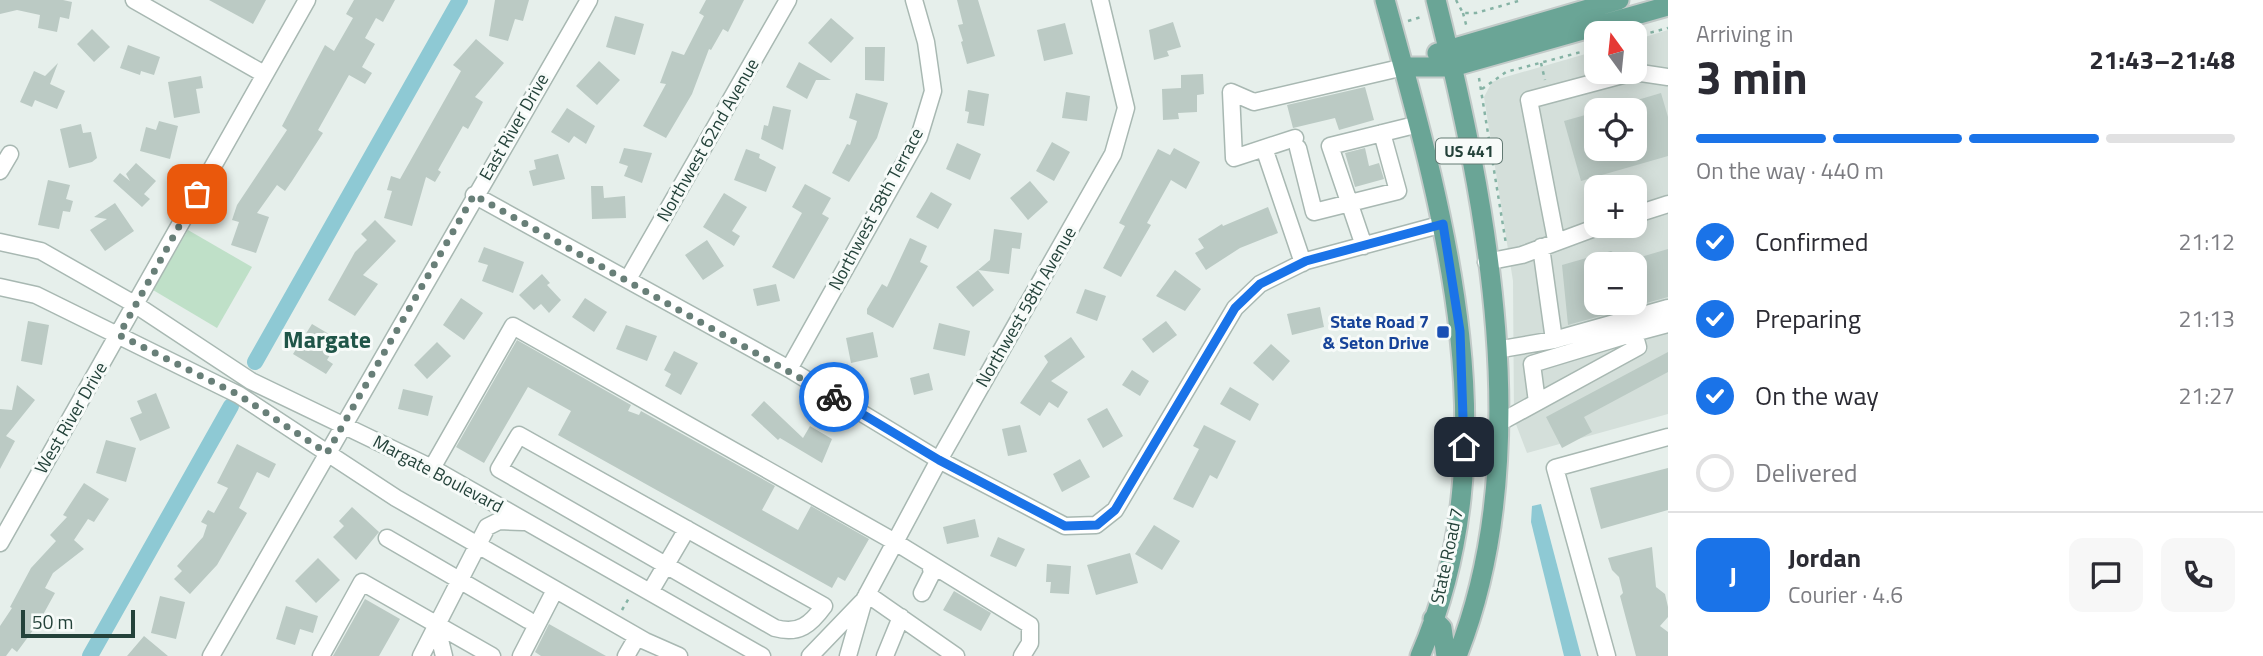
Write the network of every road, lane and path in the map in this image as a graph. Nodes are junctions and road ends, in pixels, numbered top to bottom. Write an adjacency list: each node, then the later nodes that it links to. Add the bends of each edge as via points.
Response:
1 (135, 0): 19 (street)
2 (307, 0): 19 (street, West River Drive)
3 (589, 0): 27 (street, East River Drive)
4 (788, 0): 39 (street, Northwest 62nd Avenue)
5 (914, 0): 48 (street, Northwest 58th Terrace, via 933,91 919,137)
6 (1100, 0): 54 (street, Northwest 58th Avenue, via 1126,108 1113,154)
7 (1385, 0): 17 (main road, State Road 7 / US 441)
8 (1436, 0): 16 (main road, State Road 7 / US 441)
9 (1456, 0): 10 (path, via 1463,13 1476,13)
10 (1522, 0)
11 (1618, 0): 16 (main road)
12 (1668, 6): 16 (main road)
13 (1668, 28): 14 (path)
14 (1647, 34)
15 (1584, 51): 36 (path, via 1506,72 1482,89)
16 (1450, 58): 17 (main road); 37 (main road, State Road 7 / US 441)
17 (1404, 67): 22 (main road, State Road 7 / US 441); 24 (street, via 1254,102 1231,92 1234,158)
18 (1647, 74): 20 (street)
19 (264, 75): 41 (street, West River Drive)
20 (1668, 77)
21 (1589, 84): 34 (street, via 1529,100)
22 (1419, 124): 23 (street); 31 (main road, State Road 7 / US 441)
23 (1382, 134): 29 (street, via 1398,191); 29 (street, via 1330,146)
24 (1264, 148): 29 (street, via 1296,143 1314,212); 38 (street)
25 (9, 154): 26 (street)
26 (0, 171)
27 (474, 195): 39 (street); 51 (street, East River Drive)
28 (1668, 204): 30 (street)
29 (1350, 205): 35 (street)
30 (1647, 211)
31 (1443, 224): 35 (street); 74 (main road, State Road 7 / US 441, via 1460,331 1465,423 1457,521)
32 (1584, 231): 34 (street)
33 (0, 242): 41 (street, Margate Boulevard, via 40,251)
34 (1548, 243): 36 (street); 46 (street)
35 (1364, 246): 38 (street)
36 (1508, 258): 37 (street)
37 (1486, 262): 47 (main road, State Road 7 / US 441)
38 (1303, 263): 54 (street, via 1260,284 1235,308 1115,510 1097,525 1065,526)
39 (628, 279): 48 (street)
40 (0, 287): 45 (street, Margate Boulevard, via 36,295)
41 (136, 305): 45 (street, West River Drive); 51 (street, Margate Boulevard, via 251,381)
42 (1668, 308): 46 (street)
43 (1668, 324): 44 (street)
44 (1634, 333): 49 (street, via 1638,347); 49 (street, via 1532,363)
45 (119, 335): 53 (street, Margate Boulevard, via 239,395); 60 (street, West River Drive)
46 (1555, 340): 47 (street)
47 (1496, 350): 50 (main road, State Road 7 / US 441)
48 (789, 369): 54 (street)
49 (1537, 402): 50 (street)
50 (1499, 423): 94 (main road, State Road 7 / US 441, via 1490,532)
51 (343, 425): 53 (street, East River Drive); 55 (street, Margate Boulevard)
52 (1668, 437): 95 (street, via 1555,468)
53 (327, 453): 61 (street, Margate Boulevard); 78 (street, East River Drive)
54 (939, 460): 59 (street, Northwest 58th Avenue)
55 (432, 468): 56 (street, Margate Boulevard); 59 (street, via 513,326)
56 (527, 522): 61 (street, via 493,523); 67 (street, Margate Boulevard)
57 (688, 529): 62 (street); 62 (street, via 519,435 499,469); 70 (street)
58 (387, 538): 64 (street)
59 (895, 542): 63 (street); 69 (street, Northwest 58th Avenue)
60 (0, 543)
61 (477, 546): 64 (street); 65 (street, Margate Boulevard)
62 (666, 564): 67 (street); 70 (street, via 786,631 797,631 813,621)
63 (930, 564): 68 (street, via 932,573); 91 (street, via 1030,625 1032,634)
64 (460, 581): 75 (street); 76 (street)
65 (555, 590): 77 (street, Margate Boulevard); 83 (street)
66 (632, 592): 72 (path)
67 (650, 592): 86 (street, Margate Boulevard)
68 (922, 593)
69 (865, 597): 71 (street, Northwest 58th Avenue); 73 (street); 88 (street, Northwest 58th Avenue)
70 (824, 606): 71 (street)
71 (850, 614): 87 (street, Northwest 58th Avenue)
72 (618, 616)
73 (901, 617): 89 (street); 90 (street)
74 (1433, 619): 92 (main road, State Road 7 / US 441); 93 (main road, via 1442,628)
75 (528, 620)
76 (436, 624): 79 (street, via 362,582); 80 (street); 81 (street); 82 (street)
77 (638, 637): 84 (street); 85 (street, Margate Boulevard)
78 (211, 656)
79 (321, 656)
80 (421, 656)
81 (444, 656)
82 (492, 656)
83 (520, 656)
84 (626, 656)
85 (680, 656)
86 (762, 656)
87 (810, 656)
88 (848, 656)
89 (885, 656)
90 (956, 656)
91 (1022, 656)
92 (1420, 656)
93 (1446, 656)
94 (1457, 656)
95 (1608, 656)

